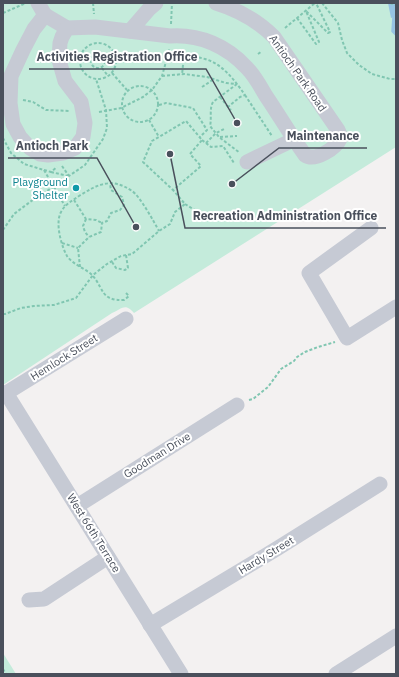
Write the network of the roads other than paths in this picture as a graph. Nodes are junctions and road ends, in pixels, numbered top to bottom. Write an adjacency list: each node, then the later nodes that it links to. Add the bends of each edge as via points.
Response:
1 (156, 3): 5 (street)
2 (216, 3): 6 (street, Antioch Park Road, via 241,12 274,37 340,136 330,149 312,157 305,155)
3 (41, 9): 4 (street); 4 (street, via 34,29 10,76 13,124 20,137 40,154 63,153 75,148 83,137 85,123 81,102 65,81 59,60 60,43)
4 (67, 28): 5 (street, Antioch Park Road, via 94,27)
5 (130, 31): 6 (street, Antioch Park Road, via 192,37 220,46 248,69)
6 (295, 139): 7 (street, via 277,148)
7 (245, 158)
8 (371, 228): 9 (street, via 308,273 346,338)
9 (396, 307)
10 (126, 319): 11 (street, Hemlock Street)
11 (5, 394): 14 (street, West 66th Terrace)
12 (237, 405): 14 (street, Goodman Drive)
13 (380, 484): 17 (street, Hardy Street)
14 (77, 506): 15 (street, West 66th Terrace)
15 (108, 557): 16 (street, via 44,599); 17 (street, West 66th Terrace)
16 (29, 600)
17 (150, 625): 19 (street, West 66th Terrace)
18 (396, 636): 20 (street)
19 (181, 674)
20 (336, 674)

